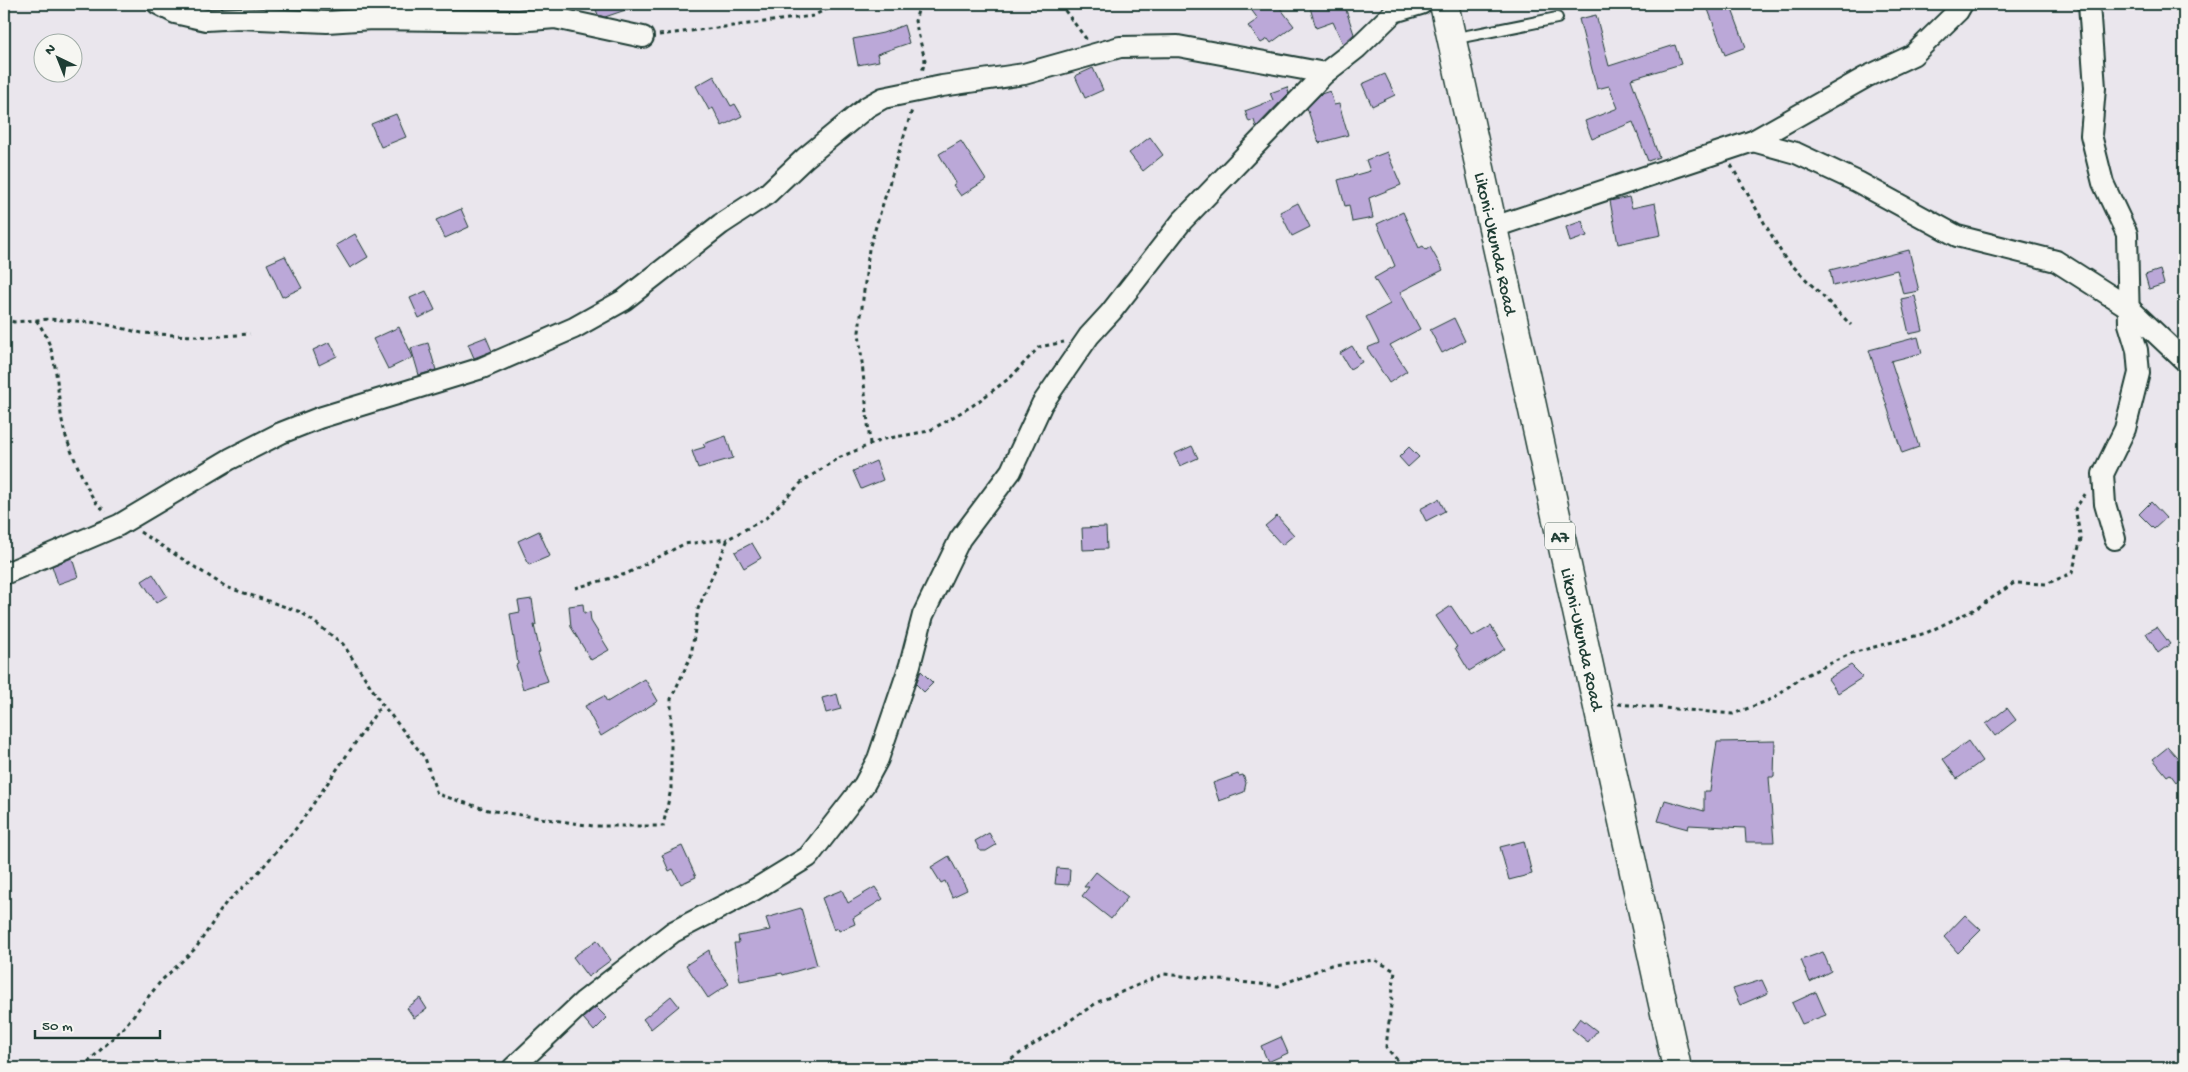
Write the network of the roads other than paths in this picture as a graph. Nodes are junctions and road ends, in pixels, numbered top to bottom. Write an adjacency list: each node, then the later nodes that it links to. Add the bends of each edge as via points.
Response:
1 (158, 4): 7 (street, via 175,13 206,20 518,21 554,18)
2 (1421, 4): 9 (street, via 1394,12)
3 (1444, 4): 8 (highway, Likoni-Ukunda Road / A7)
4 (1962, 4): 10 (street, via 1913,55 1866,77)
5 (2089, 4): 12 (street, via 2095,88 2091,135 2104,183 2127,234)
6 (1557, 18): 8 (lane)
7 (643, 36)
8 (1451, 40): 11 (highway, Likoni-Ukunda Road / A7)
9 (1325, 73): 15 (street, via 1178,46 1120,47 1024,74 883,98 867,107 767,194 721,224 624,300 574,328 482,368 280,433 230,458 119,525); 16 (street, via 1182,221 1089,336 1042,404 1011,471 960,540 923,615 910,665 878,759 864,785 814,849 754,890 673,932 583,1002)
10 (1753, 141): 11 (street); 12 (street, via 1796,153 1858,182 1957,236 2056,260)
11 (1494, 227): 17 (highway, Likoni-Ukunda Road / A7)
12 (2128, 307): 13 (street); 14 (street, via 2139,374 2124,429 2104,474 2104,504)
13 (2184, 360)
14 (2115, 539)
15 (4, 574)
16 (513, 1068)
17 (1677, 1068)

